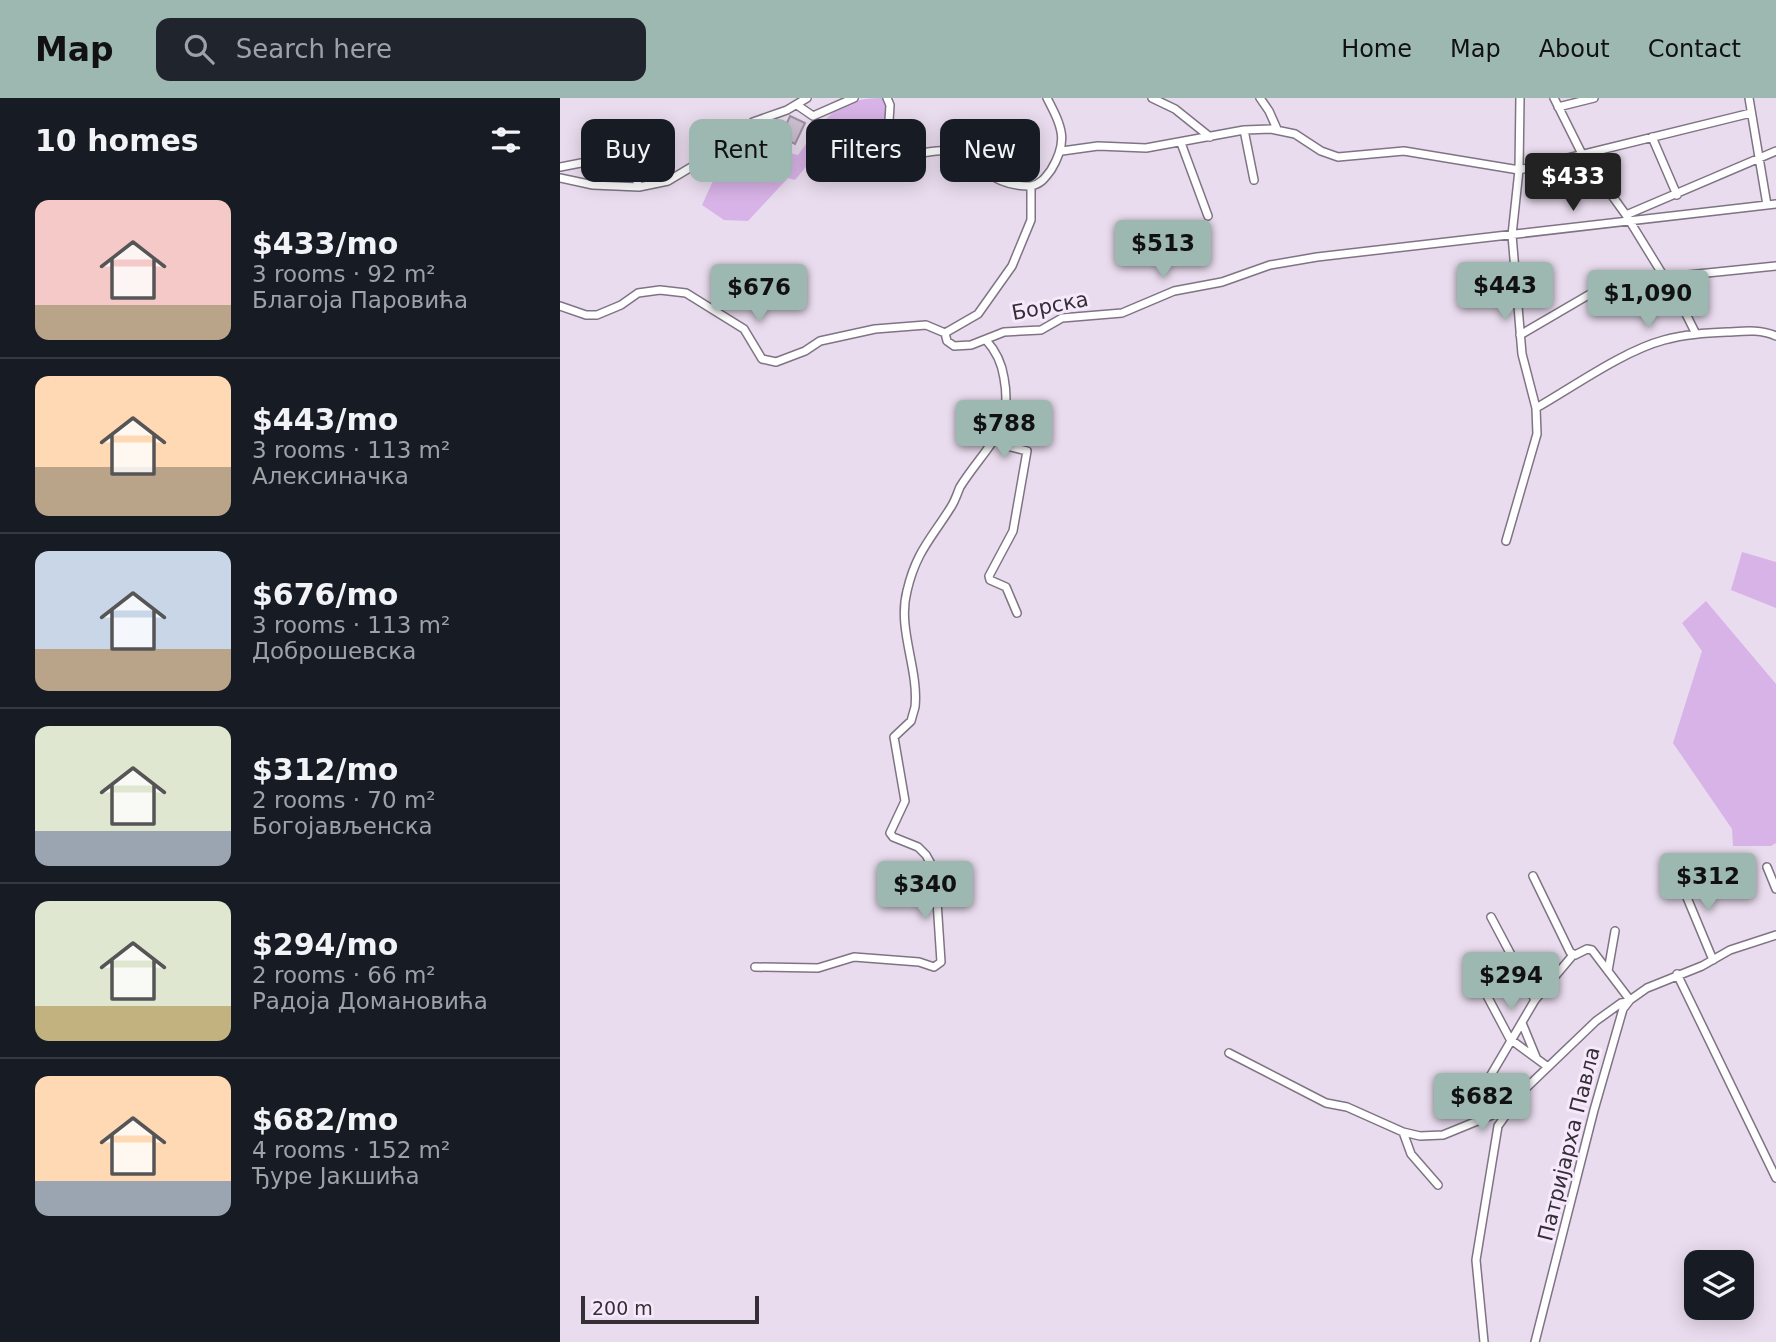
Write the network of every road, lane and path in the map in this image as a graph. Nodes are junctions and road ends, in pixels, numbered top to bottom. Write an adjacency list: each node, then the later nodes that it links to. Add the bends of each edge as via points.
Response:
1 (807, 98): 11 (street)
2 (854, 98): 11 (street, via 813,116)
3 (887, 98): 28 (street, via 888,137 906,156 943,151 999,182)
4 (1047, 98): 19 (street, via 1062,133)
5 (1152, 98): 16 (street)
6 (1259, 98): 14 (street)
7 (1520, 98): 24 (street)
8 (1554, 98): 12 (street)
9 (1594, 98): 12 (street)
10 (1749, 98): 13 (street)
11 (797, 106): 27 (street, via 752,122 728,149 676,178)
12 (1558, 107): 21 (street)
13 (1751, 113): 17 (street); 22 (street)
14 (1277, 129): 15 (street); 24 (street, via 1338,157 1404,151)
15 (1244, 130): 16 (street); 26 (street)
16 (1210, 137): 18 (street)
17 (1652, 137): 21 (street); 29 (street)
18 (1181, 142): 19 (street); 32 (street)
19 (1062, 151): 28 (street, via 1044,180)
20 (1776, 151): 22 (street)
21 (1582, 154): 24 (street); 33 (street)
22 (1759, 159): 29 (street); 31 (street)
23 (560, 167): 27 (street, via 627,154)
24 (1518, 170): 34 (street)
25 (560, 178): 27 (street)
26 (1254, 180)
27 (639, 187)
28 (1031, 187): 38 (street, via 1028,228 1012,266 978,314)
29 (1677, 195): 33 (street)
30 (1776, 204): 31 (street)
31 (1767, 205): 33 (street)
32 (1208, 216)
33 (1628, 218): 34 (street, Борска); 36 (street)
34 (1512, 234): 40 (street); 42 (street, Борска, via 1270,265 1222,282 1166,293 1122,313 1068,316 1041,330 1004,332)
35 (1776, 266): 36 (street)
36 (1665, 279): 39 (street); 40 (street, via 1609,283)
37 (560, 306): 38 (street, via 591,316 638,293 686,293 744,329 762,359 772,362 820,341 870,330 926,325)
38 (945, 333): 42 (street, Борска, via 949,343 958,348)
39 (1696, 334): 41 (street, via 1759,331); 43 (street, via 1639,349)
40 (1520, 335): 43 (street)
41 (1776, 336)
42 (986, 340): 44 (street, via 999,360 1006,388 1005,415)
43 (1536, 408): 45 (street, via 1536,442)
44 (996, 438): 46 (street, via 1003,445 1027,451 1016,523 989,576 1006,587); 57 (street, via 915,562 905,600 915,707 911,721 896,733 894,741 905,801 890,833 922,851 935,871 940,964 932,967 854,957 818,968)
45 (1506, 541)
46 (1017, 613)
47 (1767, 867): 50 (street)
48 (1682, 874): 56 (street, via 1683,888)
49 (1533, 876): 54 (street)
50 (1776, 889)
51 (1491, 917): 60 (street)
52 (1615, 931): 58 (street)
53 (1776, 935): 56 (street)
54 (1573, 955): 58 (street, via 1590,949); 60 (street)
55 (1468, 960): 63 (street)
56 (1713, 960): 59 (street)
57 (755, 967)
58 (1608, 971): 61 (street)
59 (1677, 974): 61 (street); 71 (street)
60 (1535, 1000): 62 (street)
61 (1629, 1001): 66 (street, via 1605,1013); 74 (street, Патријарха Павла, via 1618,1022)
62 (1521, 1023): 63 (street); 65 (street)
63 (1510, 1039): 65 (street); 67 (street, via 1483,1089)
64 (1228, 1053): 70 (street)
65 (1535, 1057): 66 (street)
66 (1548, 1067): 67 (street)
67 (1502, 1113): 68 (street); 69 (street)
68 (1483, 1120): 69 (street); 70 (street, via 1443,1135)
69 (1498, 1126): 73 (street, via 1476,1260)
70 (1404, 1135): 72 (street, via 1417,1163)
71 (1776, 1178)
72 (1438, 1185)
73 (1484, 1342)
74 (1535, 1342)

